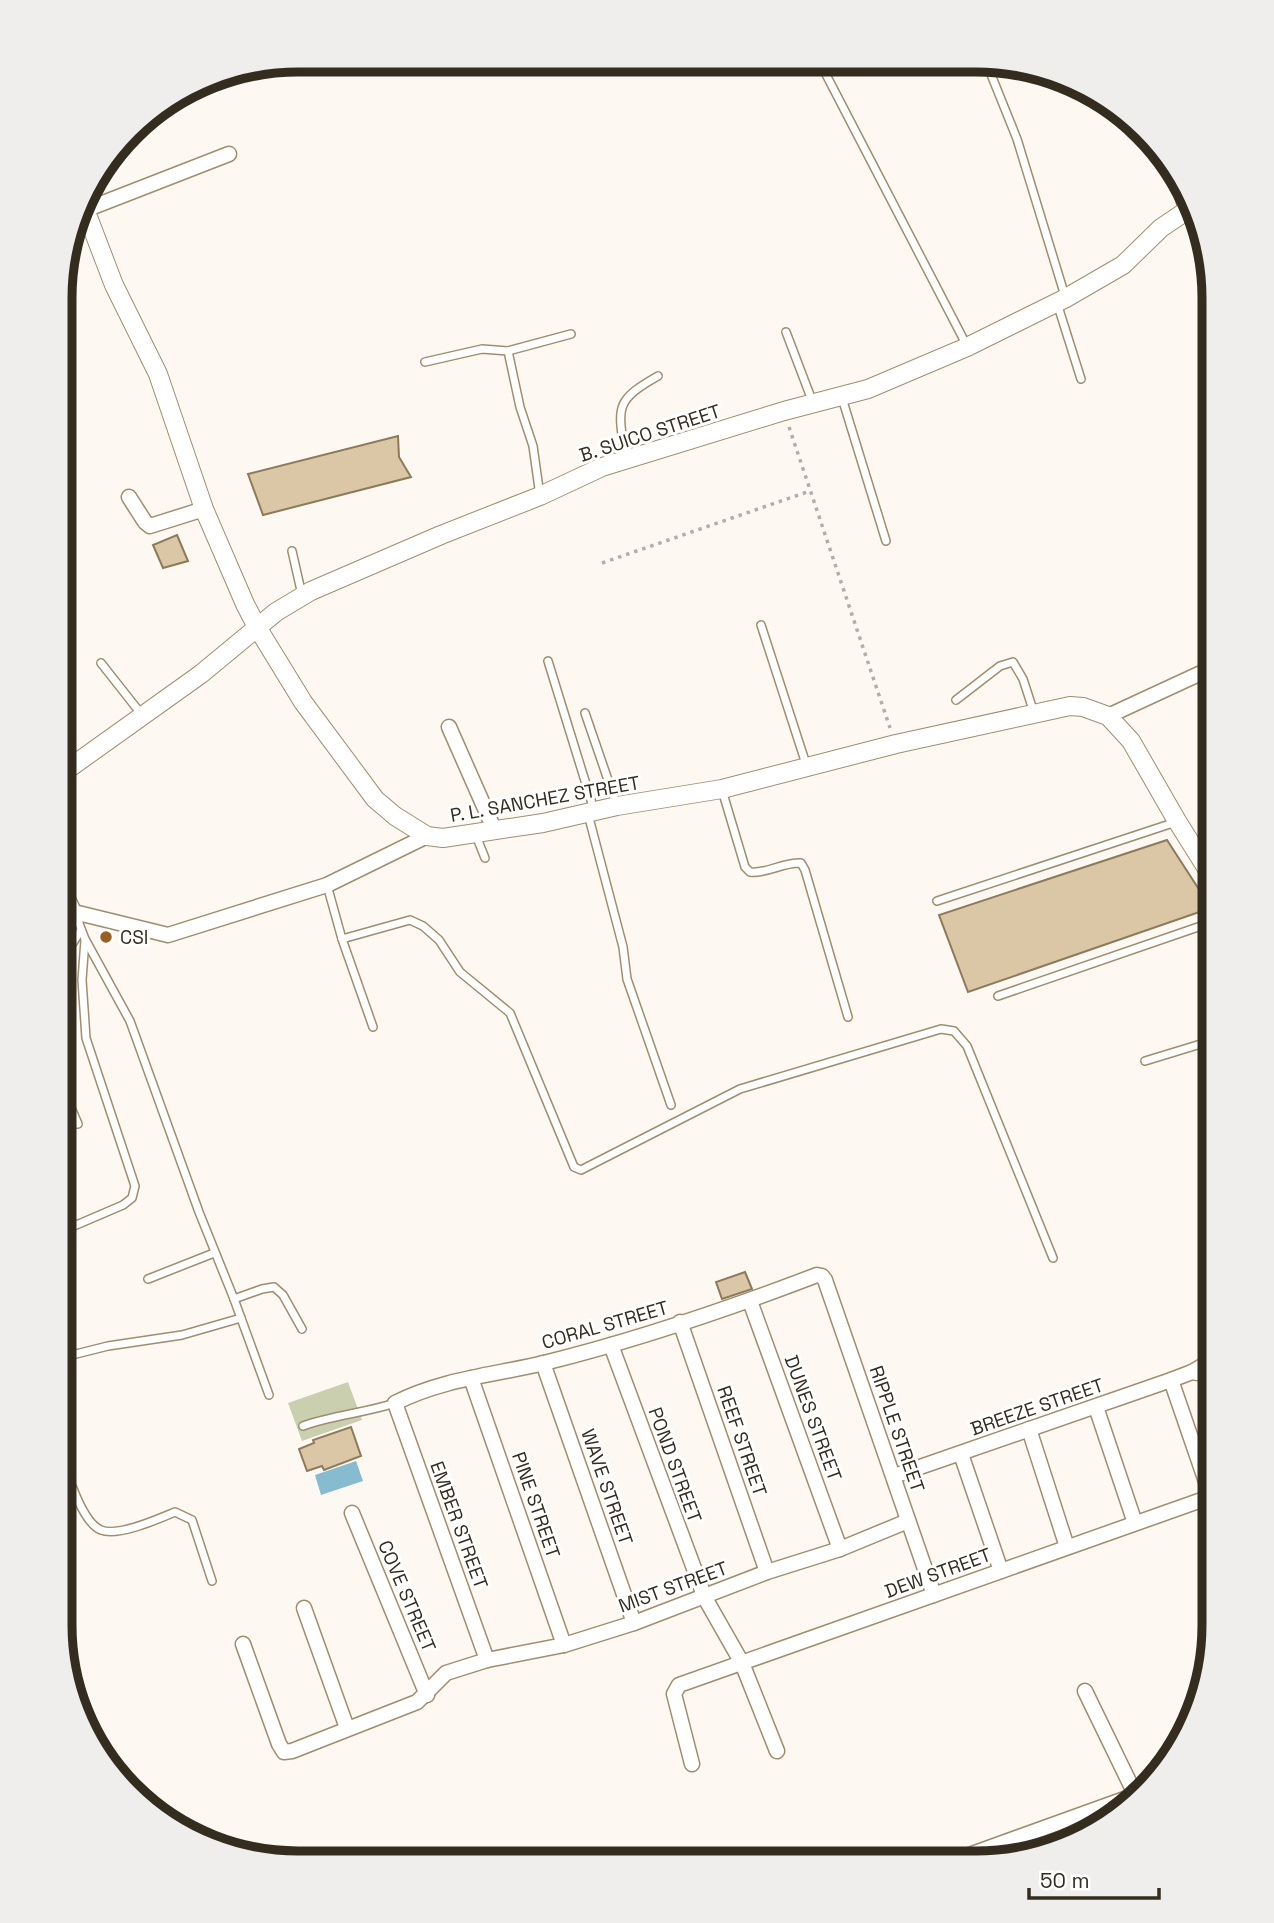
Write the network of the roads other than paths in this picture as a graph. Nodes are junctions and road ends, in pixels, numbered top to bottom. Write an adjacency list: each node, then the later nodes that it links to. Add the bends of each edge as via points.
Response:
1 (824, 72): 10 (lane)
2 (990, 73): 7 (lane, via 1017,139)
3 (229, 153): 4 (street)
4 (93, 204)
5 (1185, 212): 7 (street, B. SUICO STREET, via 1123,265)
6 (87, 216): 20 (street, P. L. SANCHEZ STREET, via 114,285 158,374)
7 (1061, 300): 10 (street, B. SUICO STREET); 14 (lane)
8 (786, 332): 16 (lane)
9 (571, 334): 11 (lane)
10 (967, 347): 15 (street, B. SUICO STREET)
11 (508, 351): 12 (lane, via 482,349); 18 (lane, via 533,446)
12 (425, 362)
13 (658, 376): 17 (lane, via 633,390 624,402 620,416)
14 (1081, 379)
15 (841, 397): 16 (street, B. SUICO STREET); 21 (lane)
16 (814, 404): 17 (street, B. SUICO STREET)
17 (625, 460): 18 (street, B. SUICO STREET)
18 (540, 496): 23 (street, B. SUICO STREET)
19 (129, 497): 20 (street, via 150,526)
20 (204, 509): 25 (street, P. L. SANCHEZ STREET)
21 (886, 541)
22 (292, 551): 23 (lane)
23 (303, 596): 25 (street, B. SUICO STREET)
24 (761, 625): 36 (lane)
25 (257, 627): 32 (street, B. SUICO STREET); 43 (street, P. L. SANCHEZ STREET, via 355,774 376,799)
26 (548, 661): 39 (lane)
27 (101, 663): 32 (lane)
28 (1202, 673): 33 (street)
29 (956, 700): 31 (lane, via 1000,666 1013,662)
30 (585, 713): 38 (lane)
31 (1034, 713): 33 (street, P. L. SANCHEZ STREET, via 1070,706); 36 (street, P. L. SANCHEZ STREET)
32 (142, 716): 35 (street, B. SUICO STREET)
33 (1108, 716): 40 (street, via 1131,741)
34 (449, 727): 41 (street)
35 (72, 766)
36 (807, 767): 37 (street, P. L. SANCHEZ STREET)
37 (722, 789): 38 (street, P. L. SANCHEZ STREET); 57 (lane, via 750,873 793,863 801,863 805,870)
38 (617, 806): 39 (street, P. L. SANCHEZ STREET)
39 (591, 812): 41 (street, P. L. SANCHEZ STREET); 61 (lane, via 627,979)
40 (1177, 821): 45 (street); 47 (lane)
41 (494, 829): 42 (street, P. L. SANCHEZ STREET)
42 (475, 833): 43 (street, P. L. SANCHEZ STREET); 44 (lane)
43 (426, 836): 46 (street)
44 (485, 858)
45 (1202, 861)
46 (327, 886): 49 (street, via 169,935); 54 (lane)
47 (937, 901)
48 (72, 906): 49 (street)
49 (77, 916): 50 (lane); 52 (lane)
50 (72, 920)
51 (1202, 925): 56 (lane)
52 (81, 930): 53 (lane); 55 (lane)
53 (85, 939): 64 (lane, via 86,1038 135,1186 132,1198 123,1205); 65 (lane, via 130,1021)
54 (342, 939): 58 (lane); 66 (lane, via 410,920 439,940 460,972 510,1013 574,1167 581,1170 740,1089 941,1029 954,1031 967,1046)
55 (72, 944)
56 (998, 996)
57 (848, 1017)
58 (373, 1027)
59 (1202, 1043): 60 (lane)
60 (1145, 1060)
61 (671, 1105)
62 (72, 1110): 63 (lane)
63 (78, 1124)
64 (72, 1227)
65 (214, 1253): 68 (lane); 69 (lane)
66 (1053, 1258)
67 (822, 1276): 70 (street, CORAL STREET); 89 (street, RIPPLE STREET)
68 (148, 1279)
69 (234, 1299): 71 (lane); 73 (lane, via 274,1287)
70 (750, 1301): 72 (street, CORAL STREET); 96 (street, DUNES STREET)
71 (241, 1318): 75 (lane, via 182,1335); 82 (lane)
72 (680, 1322): 74 (street, CORAL STREET); 98 (street, REEF STREET)
73 (302, 1329)
74 (611, 1345): 76 (street, CORAL STREET); 101 (street, POND STREET)
75 (72, 1355)
76 (543, 1363): 80 (street, CORAL STREET); 103 (street, WAVE STREET)
77 (1202, 1366): 78 (street, BREEZE STREET)
78 (1192, 1372): 79 (street); 81 (street, BREEZE STREET)
79 (1202, 1374)
80 (471, 1378): 83 (street, CORAL STREET); 105 (street, PINE STREET)
81 (1171, 1380): 84 (street, BREEZE STREET); 88 (street)
82 (269, 1395)
83 (395, 1403): 85 (lane); 106 (street, EMBER STREET)
84 (1096, 1406): 86 (street, BREEZE STREET); 94 (street)
85 (303, 1426)
86 (1029, 1429): 87 (street, BREEZE STREET); 95 (street)
87 (961, 1454): 89 (street, BREEZE STREET); 97 (street)
88 (1202, 1471)
89 (894, 1476): 93 (street, RIPPLE STREET)
90 (72, 1483): 99 (lane, via 83,1511 101,1530 132,1527 175,1512 192,1520)
91 (1202, 1504): 94 (street, DEW STREET)
92 (352, 1513): 109 (street, COVE STREET)
93 (908, 1521): 96 (street, MIST STREET); 100 (street, RIPPLE STREET)
94 (1135, 1523): 95 (street, DEW STREET)
95 (1067, 1547): 97 (street, DEW STREET)
96 (840, 1549): 98 (street, MIST STREET)
97 (1001, 1571): 100 (street, DEW STREET)
98 (767, 1572): 101 (street, MIST STREET)
99 (212, 1581)
100 (934, 1595): 107 (street, DEW STREET)
101 (705, 1598): 103 (street, MIST STREET); 107 (street, POND STREET)
102 (304, 1608): 110 (street)
103 (634, 1623): 105 (street, MIST STREET)
104 (243, 1644): 110 (street, via 285,1752)
105 (564, 1644): 106 (street, MIST STREET)
106 (487, 1660): 109 (street, MIST STREET, via 446,1673)
107 (742, 1663): 111 (street, POND STREET); 112 (street, DEW STREET, via 678,1685 674,1695)
108 (1085, 1691): 113 (street)
109 (427, 1695): 110 (street)
110 (347, 1728)
111 (777, 1751)
112 (692, 1764)
113 (1132, 1788)
114 (1118, 1801): 115 (street)
115 (980, 1851)

